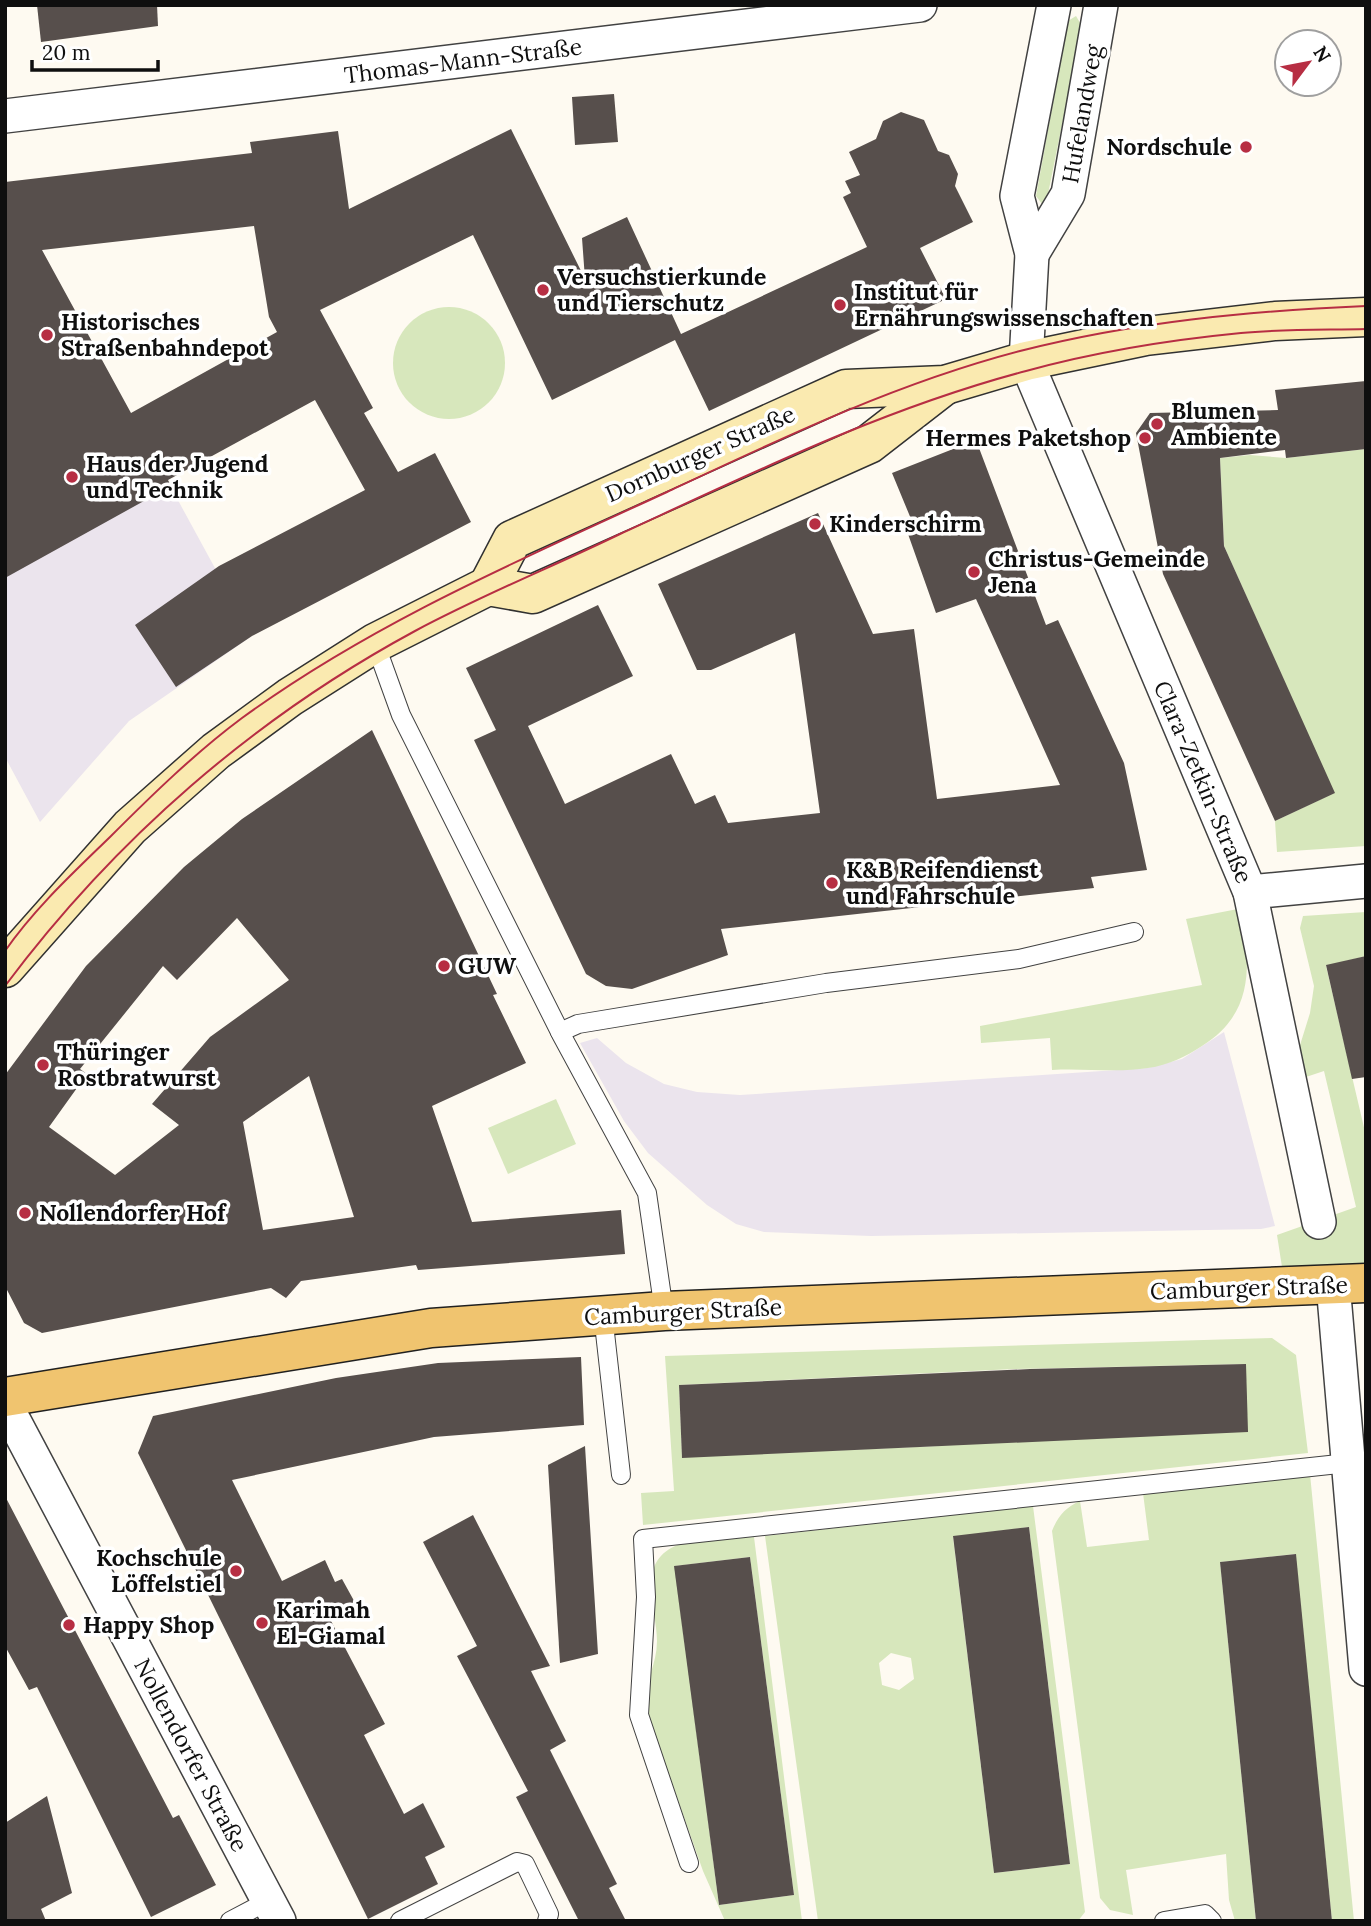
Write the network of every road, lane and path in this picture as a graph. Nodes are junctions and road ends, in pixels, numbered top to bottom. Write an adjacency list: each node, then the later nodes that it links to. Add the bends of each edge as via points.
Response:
1 (920, 5): 4 (street, Thomas-Mann-Straße)
2 (1054, 5): 5 (street, Hufelandweg, via 1017,196)
3 (1101, 5): 5 (street, Hufelandweg, via 1069,194)
4 (5, 116)
5 (1031, 254): 7 (street, Hufelandweg)
6 (1366, 317): 7 (street, Dornburger Straße, via 1275,321 1146,336)
7 (1026, 360): 8 (street, Dornburger Straße); 12 (street, Clara-Zetkin-Straße)
8 (945, 385): 9 (street, Dornburger Straße, via 869,444 533,594); 9 (street, Dornburger Straße, via 846,389 512,540)
9 (488, 586): 10 (street)
10 (375, 643): 14 (street, via 289,697 216,751 130,827); 15 (lane, via 401,715)
11 (1366, 881): 12 (street)
12 (1250, 892): 16 (street, Clara-Zetkin-Straße)
13 (1134, 932): 15 (lane, via 1019,959 826,983 578,1024)
14 (5, 968)
15 (561, 1032): 18 (lane, via 647,1193)
16 (1319, 1222)
17 (1349, 1283): 18 (main road, Camburger Straße); 22 (street)
18 (664, 1311): 19 (main road, Camburger Straße)
19 (603, 1315): 20 (main road, Camburger Straße, via 431,1328); 23 (lane)
20 (5, 1397)
21 (5, 1404): 26 (street, Nollendorfer Straße)
22 (1349, 1463): 24 (street); 25 (lane, via 643,1539 646,1597 639,1715)
23 (621, 1475)
24 (1366, 1669)
25 (689, 1863)
26 (273, 1911): 27 (lane)
27 (230, 1921)
28 (400, 1921): 29 (lane, via 517,1862 525,1864 540,1891 550,1914)
29 (547, 1921)
30 (1164, 1921): 31 (lane, via 1205,1914)
31 (1212, 1921)

